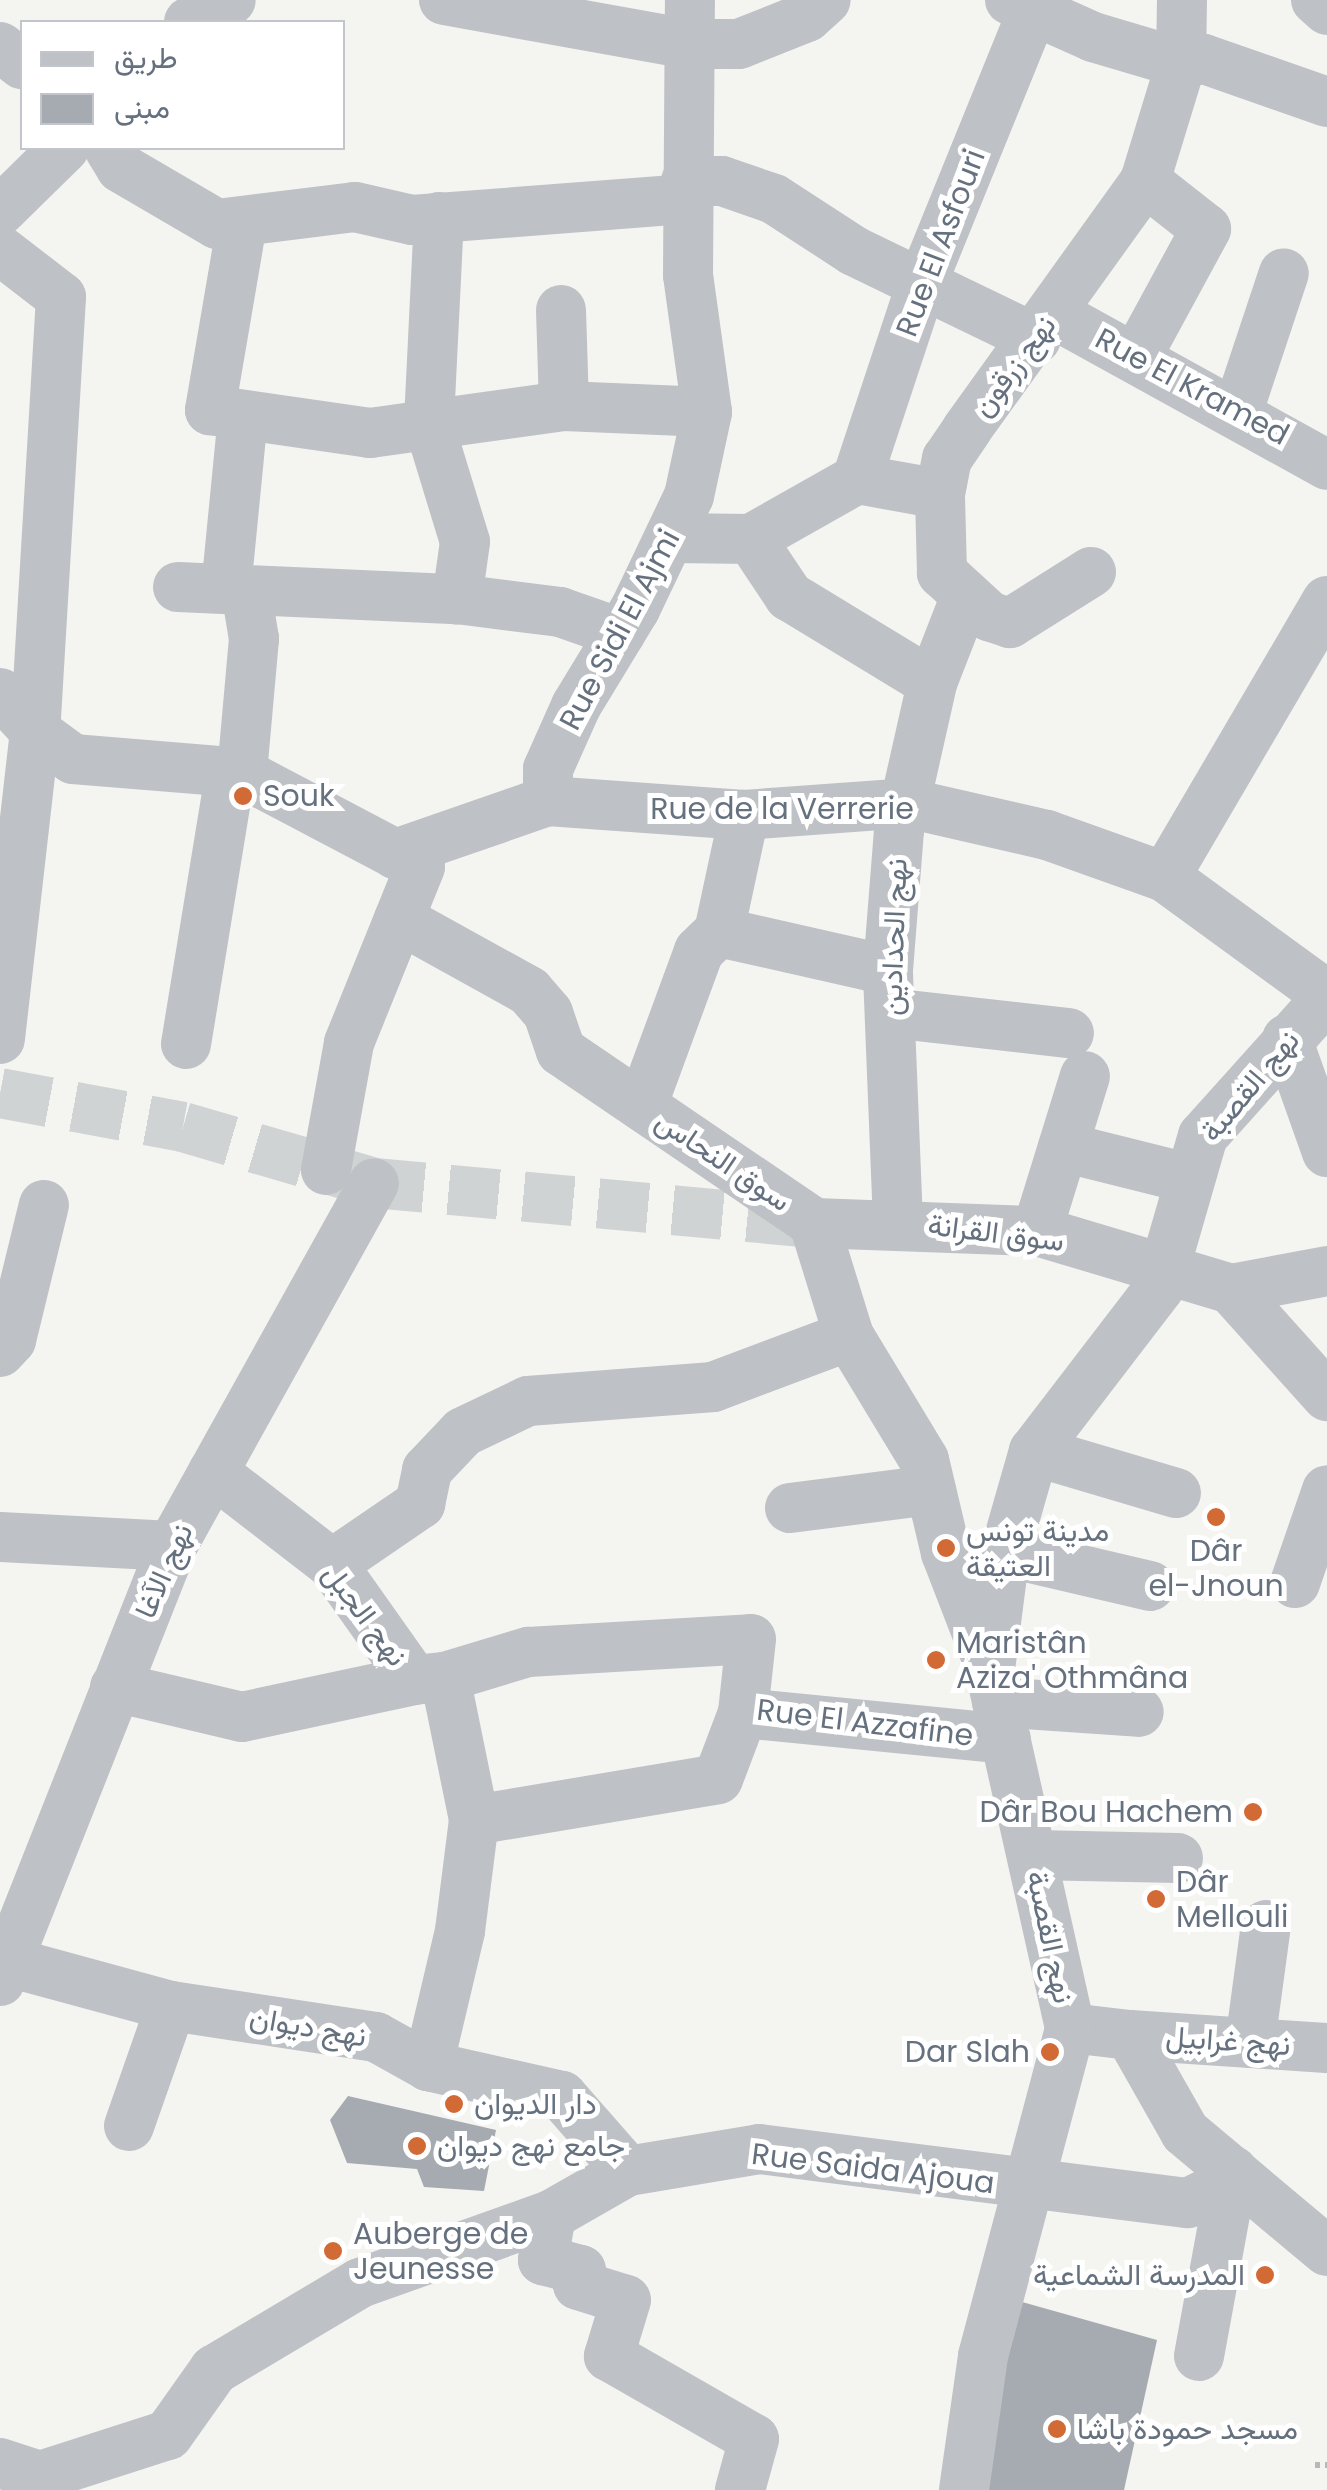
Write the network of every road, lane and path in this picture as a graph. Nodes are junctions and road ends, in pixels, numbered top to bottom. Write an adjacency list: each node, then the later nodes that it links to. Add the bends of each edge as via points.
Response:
1 (231, 0): 10 (street)
2 (243, 0): 3 (street, via 249,7)
3 (258, 0)
4 (444, 0): 11 (street)
5 (826, 0): 11 (street, via 806,18 739,44)
6 (1182, 0): 14 (street, نهج زرقون)
7 (1316, 0): 9 (street)
8 (1022, 5): 14 (street); 25 (street, Rue El Asfouri)
9 (1327, 10)
10 (194, 20)
11 (689, 22): 19 (street, Rue Sidi El Ajmi)
12 (0, 47): 13 (street)
13 (20, 62)
14 (1181, 63): 15 (street, via 1204,59); 18 (street, نهج زرقون)
15 (1327, 102)
16 (62, 150): 20 (street)
17 (110, 150): 22 (street, Rue El Kramed, via 122,168 175,205 217,224)
18 (1145, 180): 27 (street, نهج زرقون); 28 (street, via 1206,229)
19 (686, 190): 21 (street, Rue El Kramed); 25 (street, Rue El Kramed, via 722,181 774,199); 30 (street, Rue Sidi El Ajmi)
20 (0, 211)
21 (439, 217): 22 (street, Rue El Kramed, via 412,220 355,206); 33 (street)
22 (242, 223): 32 (street, via 210,410)
23 (0, 250): 40 (street, via 62,296)
24 (1284, 273): 31 (street)
25 (920, 286): 27 (street, Rue El Kramed); 35 (street, Rue El Asfouri)
26 (561, 310): 29 (street)
27 (1045, 327): 28 (street, Rue El Kramed); 36 (street, نهج زرقون, via 947,459)
28 (1136, 358): 31 (street, Rue El Kramed)
29 (564, 406): 30 (street); 33 (street)
30 (707, 412): 37 (street, Rue Sidi El Ajmi)
31 (1238, 412): 34 (street, Rue El Kramed)
32 (243, 414): 33 (street, via 370,433); 41 (street)
33 (428, 424): 42 (street, via 464,542)
34 (1327, 465)
35 (857, 478): 36 (street); 38 (street)
36 (940, 494): 43 (street, نهج زرقون, via 942,573)
37 (673, 538): 38 (street); 45 (street, Rue Sidi El Ajmi)
38 (751, 540): 46 (street, via 789,596)
39 (1091, 572): 43 (street, via 1010,624)
40 (19, 580): 48 (street)
41 (217, 588): 42 (street); 49 (street, via 254,639)
42 (457, 599): 45 (street, via 560,612)
43 (964, 600): 46 (street, نهج الحدادين)
44 (1327, 602): 54 (street)
45 (620, 633): 50 (street, Rue Sidi El Ajmi, via 548,769)
46 (932, 683): 51 (street, نهج الحدادين)
47 (0, 693): 48 (street)
48 (35, 732): 49 (street, via 74,759); 57 (street)
49 (236, 773): 53 (street); 62 (street)
50 (548, 801): 52 (street, Rue de la Verrerie); 53 (street)
51 (907, 803): 52 (street, Rue de la Verrerie); 54 (street, Rue de la Verrerie, via 1047,835); 58 (street, نهج الحدادين)
52 (744, 814): 56 (street)
53 (395, 854): 55 (street, via 420,867)
54 (1165, 877): 59 (street, Rue de la Verrerie)
55 (399, 920): 63 (street, سوق النحاس, via 529,991 548,1013 561,1051); 66 (street, via 350,1043)
56 (719, 932): 58 (street); 63 (street, via 699,951)
57 (8, 941): 60 (street)
58 (888, 992): 64 (street, via 1077,1054); 71 (street, نهج الحدادين)
59 (1327, 996): 61 (street, نهج القصبة)
60 (0, 1039)
61 (1287, 1039): 65 (street); 67 (street, نهج القصبة, via 1202,1136)
62 (186, 1044)
63 (642, 1106): 70 (street, سوق النحاس)
64 (1062, 1147): 67 (street); 72 (street)
65 (1327, 1152)
66 (326, 1170)
67 (1187, 1178): 73 (street, نهج القصبة)
68 (374, 1183): 80 (street, نهج الآغا)
69 (44, 1205): 77 (street, via 11,1340)
70 (814, 1223): 71 (street, سوق القرانة); 76 (street, سوق النحاس)
71 (898, 1223): 72 (street, سوق القرانة)
72 (1036, 1231): 73 (street, سوق القرانة)
73 (1165, 1266): 75 (street, سوق القرانة); 79 (street, نهج القصبة, via 1159,1288)
74 (1327, 1271): 75 (street)
75 (1231, 1289): 78 (street)
76 (849, 1336): 81 (street, سوق النحاس, via 924,1460); 88 (street, via 713,1387 528,1401 463,1432 427,1470 420,1504)
77 (0, 1352)
78 (1327, 1396)
79 (1034, 1451): 83 (street); 87 (street, نهج القصبة)
80 (213, 1472): 86 (street, نهج الآغا); 88 (street, نهج الجبل)
81 (931, 1490): 84 (street); 93 (street, سوق النحاس)
82 (1327, 1490): 89 (street)
83 (1176, 1493)
84 (790, 1508)
85 (0, 1537): 86 (street)
86 (172, 1546): 92 (street, نهج الآغا)
87 (1005, 1552): 90 (street); 93 (street, نهج القصبة)
88 (332, 1564): 91 (street, نهج الجبل)
89 (1295, 1583)
90 (1150, 1586)
91 (429, 1679): 92 (street, via 242,1717); 95 (street, Rue El Azzafine, via 528,1652 751,1639); 96 (street, نهج الجبل)
92 (115, 1687): 100 (street, نهج الآغا)
93 (998, 1703): 94 (street, Rue El Azzafine); 95 (street, Rue El Azzafine); 97 (street, نهج القصبة)
94 (1140, 1712)
95 (743, 1713): 96 (street, via 718,1778)
96 (474, 1820): 106 (street, نهج الجبل, via 460,1931)
97 (1032, 1855): 98 (street); 102 (street, نهج القصبة)
98 (1178, 1858)
99 (1266, 1925): 104 (street)
100 (5, 1972): 101 (street, نهج ديوان)
101 (171, 2006): 106 (street, نهج ديوان, via 376,2037); 107 (street)
102 (1070, 2028): 103 (street, نهج غرابيل); 110 (street, نهج القصبة)
103 (1130, 2035): 104 (street, نهج غرابيل); 109 (street, via 1185,2132)
104 (1250, 2043): 105 (street, نهج غرابيل)
105 (1327, 2048)
106 (428, 2066): 108 (street, نهج ديوان, via 562,2096)
107 (129, 2126)
108 (628, 2171): 110 (street, Rue Saida Ajoua, via 759,2150); 111 (street, Rue Saida Ajoua)
109 (1232, 2176): 110 (street, Rue Saida Ajoua, via 1188,2203); 112 (street); 113 (street)
110 (1025, 2187): 118 (street, نهج القصبة, via 976,2393)
111 (551, 2215): 114 (street, Rue Saida Ajoua, via 360,2283 214,2370 168,2435 40,2476); 117 (street, via 543,2260 581,2270 578,2284 626,2300 609,2356 754,2440)
112 (1327, 2251)
113 (1199, 2356)
114 (0, 2463)
115 (1316, 2465): 116 (path)
116 (1327, 2465)
117 (740, 2490)
118 (964, 2490)

